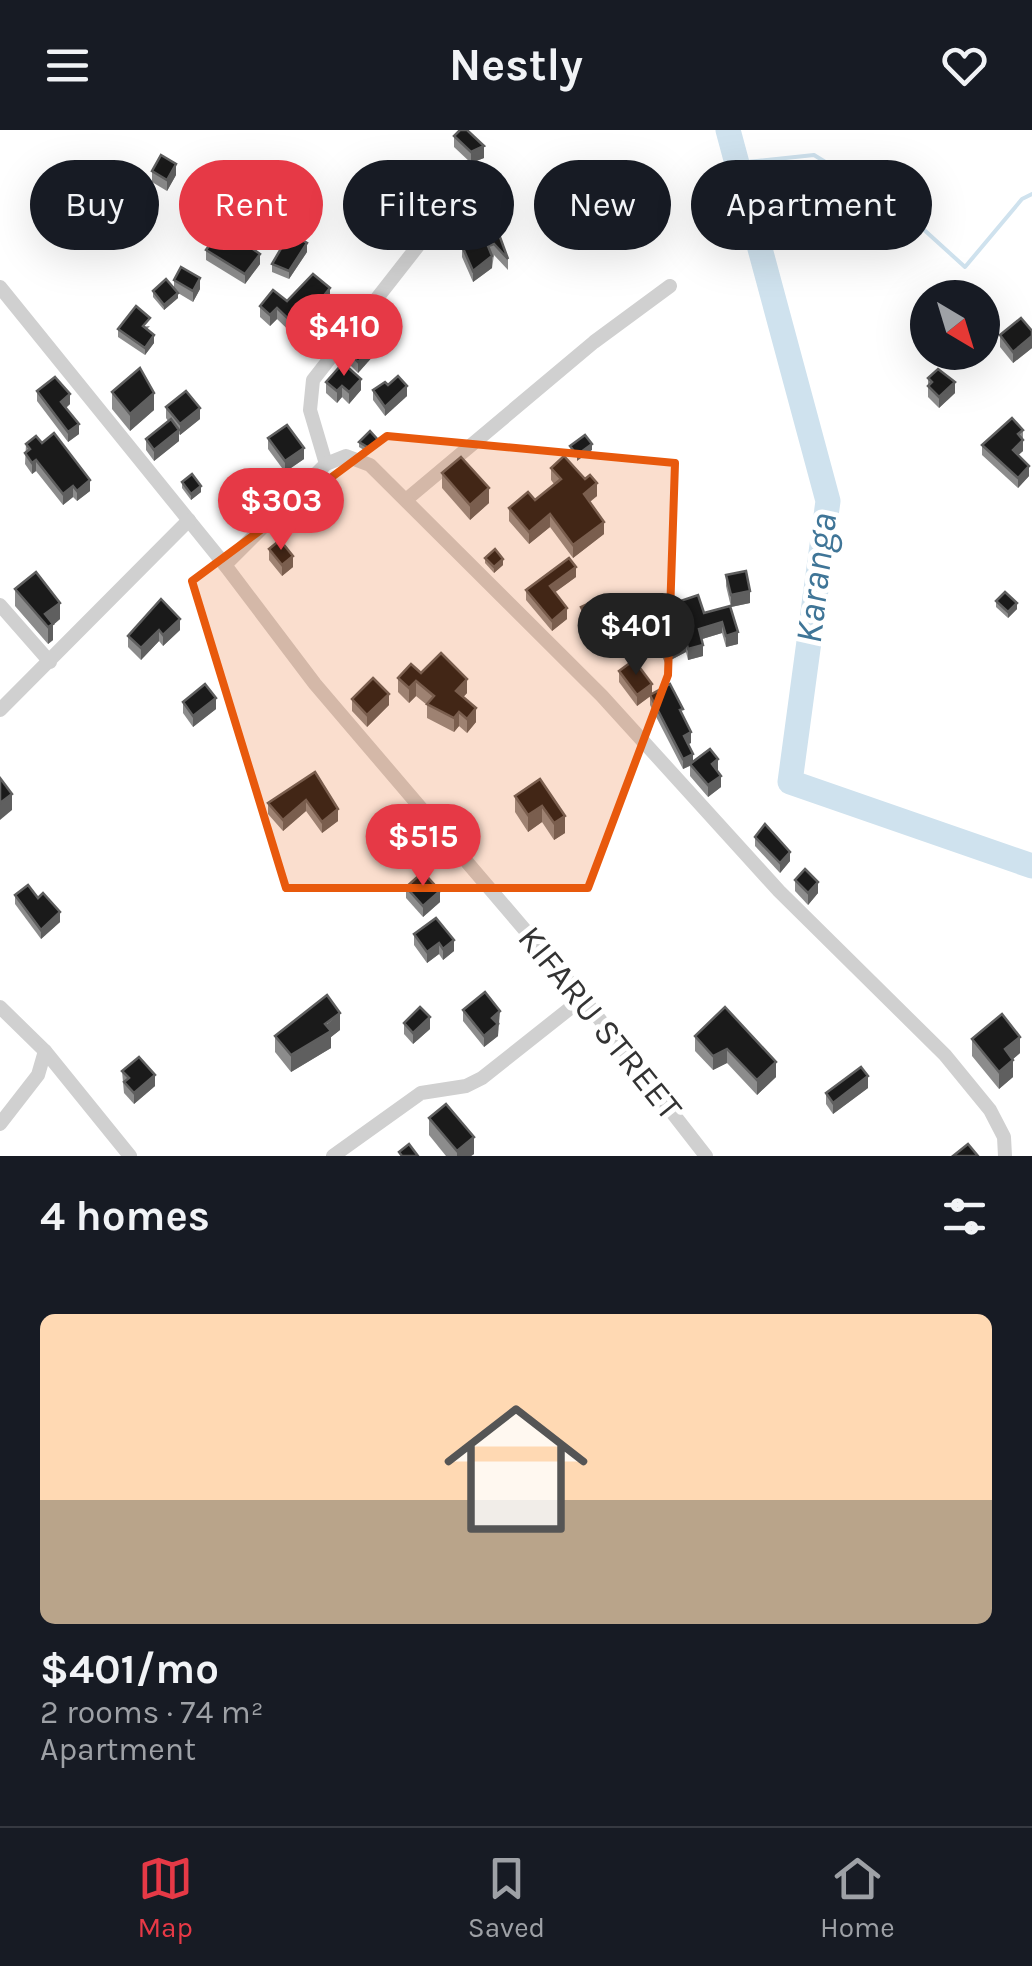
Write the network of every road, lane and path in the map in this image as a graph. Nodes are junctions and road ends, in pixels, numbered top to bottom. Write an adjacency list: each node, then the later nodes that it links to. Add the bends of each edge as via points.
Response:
1 (415, 250): 4 (street, via 313,380 310,410)
2 (670, 286): 5 (street)
3 (0, 287): 6 (street, KIFARU STREET)
4 (326, 464): 5 (street, via 346,456 360,460); 7 (street)
5 (407, 499): 18 (street, via 602,696 778,891 944,1055 990,1110)
6 (189, 520): 7 (street, KIFARU STREET); 9 (street)
7 (225, 565): 11 (street, KIFARU STREET, via 315,684)
8 (0, 605): 9 (street)
9 (50, 662): 10 (street)
10 (0, 710)
11 (584, 998): 16 (street, via 482,1078 421,1094); 17 (street, KIFARU STREET)
12 (0, 1007): 13 (street)
13 (45, 1051): 14 (street, via 38,1074); 15 (street)
14 (0, 1124)
15 (130, 1156)
16 (333, 1156)
17 (706, 1156)
18 (1005, 1156)

